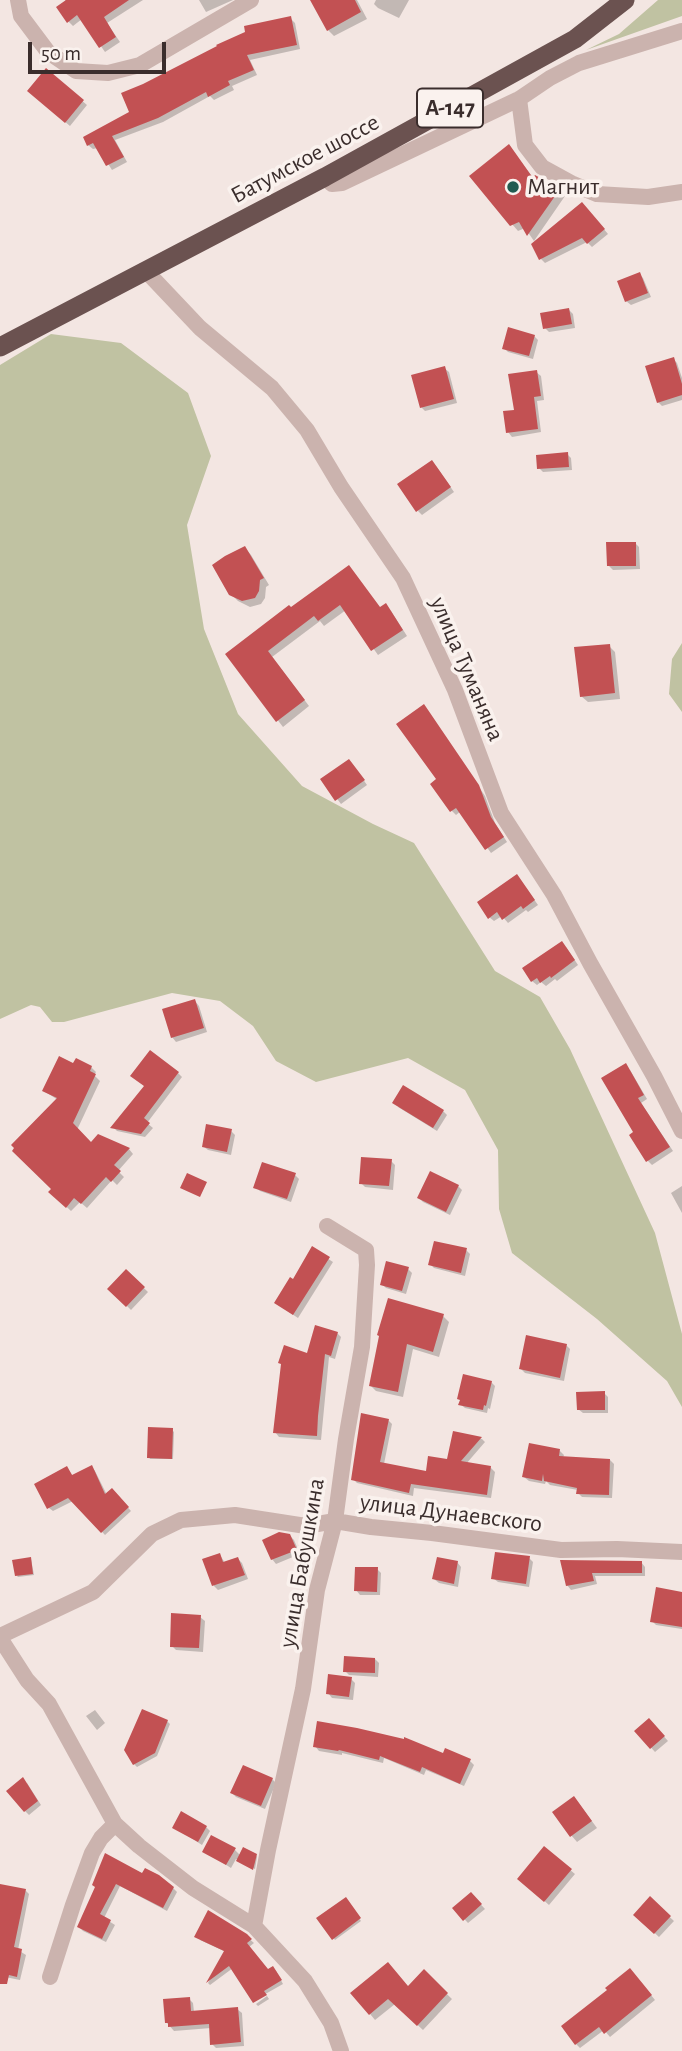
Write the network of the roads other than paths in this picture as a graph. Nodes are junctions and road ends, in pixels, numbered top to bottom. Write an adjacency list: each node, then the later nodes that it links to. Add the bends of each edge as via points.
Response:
1 (18, 0): 2 (street, via 21,16 48,52 76,71 108,73 140,65)
2 (251, 0)
3 (625, 0): 6 (highway, Батумское шоссе / А-147, via 575,39)
4 (682, 30): 5 (street, via 579,63)
5 (519, 99): 6 (street, via 342,183 332,184); 7 (street, via 525,145 542,167 597,194 648,197)
6 (325, 177): 8 (highway, Батумское шоссе / А-147)
7 (682, 192)
8 (146, 271): 9 (highway, Батумское шоссе / А-147); 10 (street, улица Туманяна, via 200,328 272,388 307,430 403,578 455,690 501,813 554,895)
9 (0, 347)
10 (682, 1131)
11 (327, 1226): 12 (street, улица Бабушкина, via 366,1250 367,1265 362,1348)
12 (335, 1521): 13 (street, улица Дунаевского, via 561,1550); 14 (street, улица Дунаевского, via 306,1526 235,1515 181,1520 152,1534 93,1591); 16 (street, улица Бабушкина, via 317,1590 303,1689)
13 (682, 1552)
14 (0, 1637): 15 (street, via 27,1680 49,1704)
15 (115, 1824): 16 (street, via 193,1888); 17 (street, via 92,1853)
16 (254, 1926): 18 (street, via 305,1982 331,2023)
17 (50, 1977)
18 (341, 2051)

